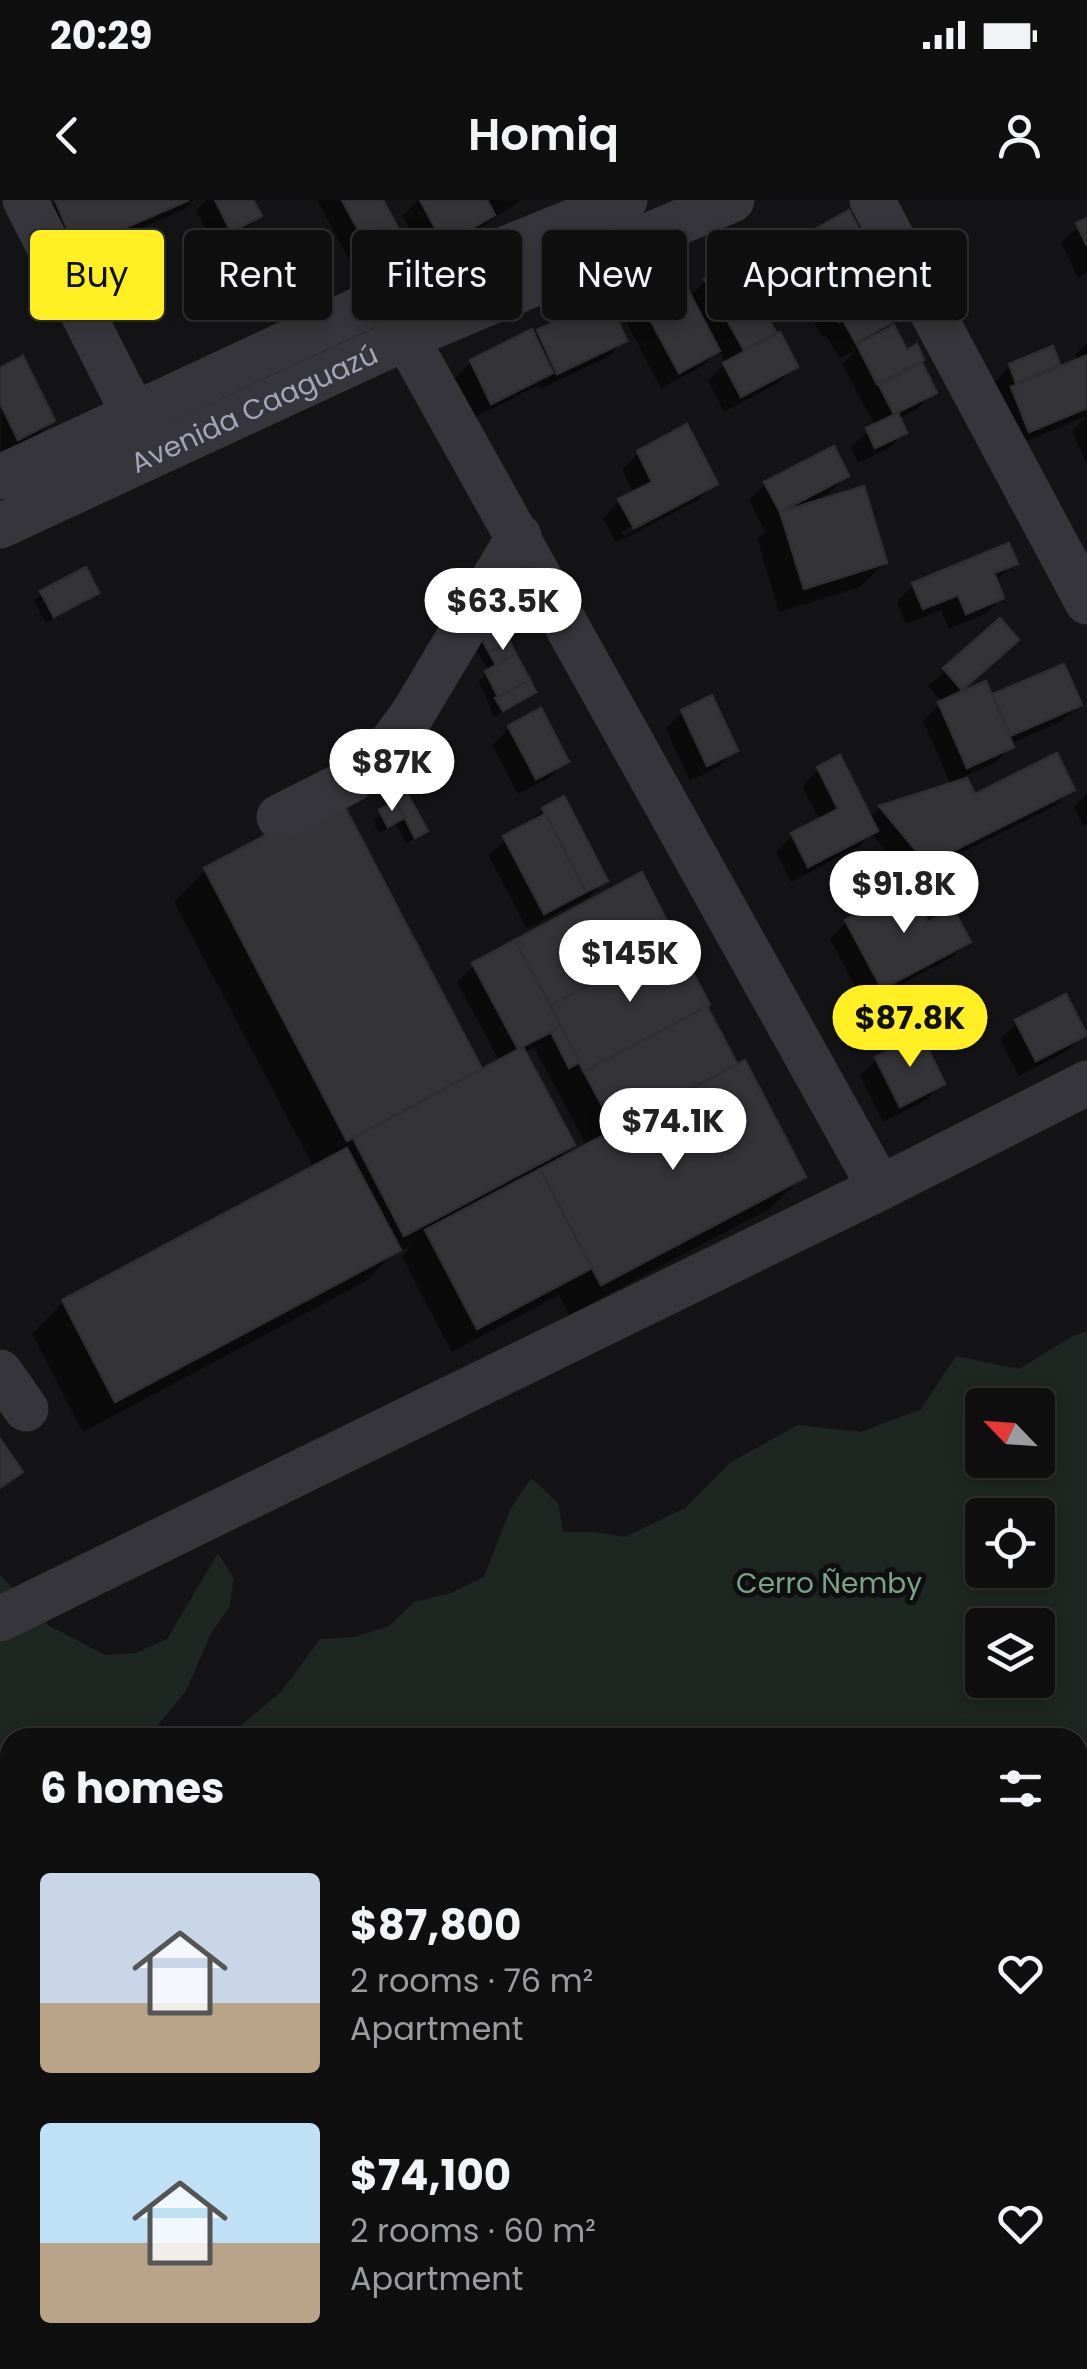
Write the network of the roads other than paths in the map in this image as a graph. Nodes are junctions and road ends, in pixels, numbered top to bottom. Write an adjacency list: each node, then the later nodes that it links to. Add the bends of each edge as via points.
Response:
1 (26, 200): 9 (street)
2 (625, 200): 5 (street, Avenida Caaguazú)
3 (732, 200): 8 (street, Avenida Caaguazú)
4 (872, 200): 14 (street)
5 (522, 242)
6 (352, 313): 9 (street, Avenida Caaguazú)
7 (397, 320): 8 (street)
8 (408, 338): 10 (street, Avenida Caaguazú); 13 (street)
9 (132, 415): 10 (street); 11 (street, Avenida Caaguazú)
10 (156, 454): 12 (street, Avenida Caaguazú)
11 (0, 476)
12 (0, 526)
13 (518, 536): 16 (street, via 386,750 352,780); 18 (street)
14 (1073, 543): 15 (street)
15 (1087, 602)
16 (279, 817)
17 (1087, 1083): 18 (street)
18 (880, 1188): 21 (street)
19 (0, 1372): 20 (street)
20 (26, 1409)
21 (0, 1619)

